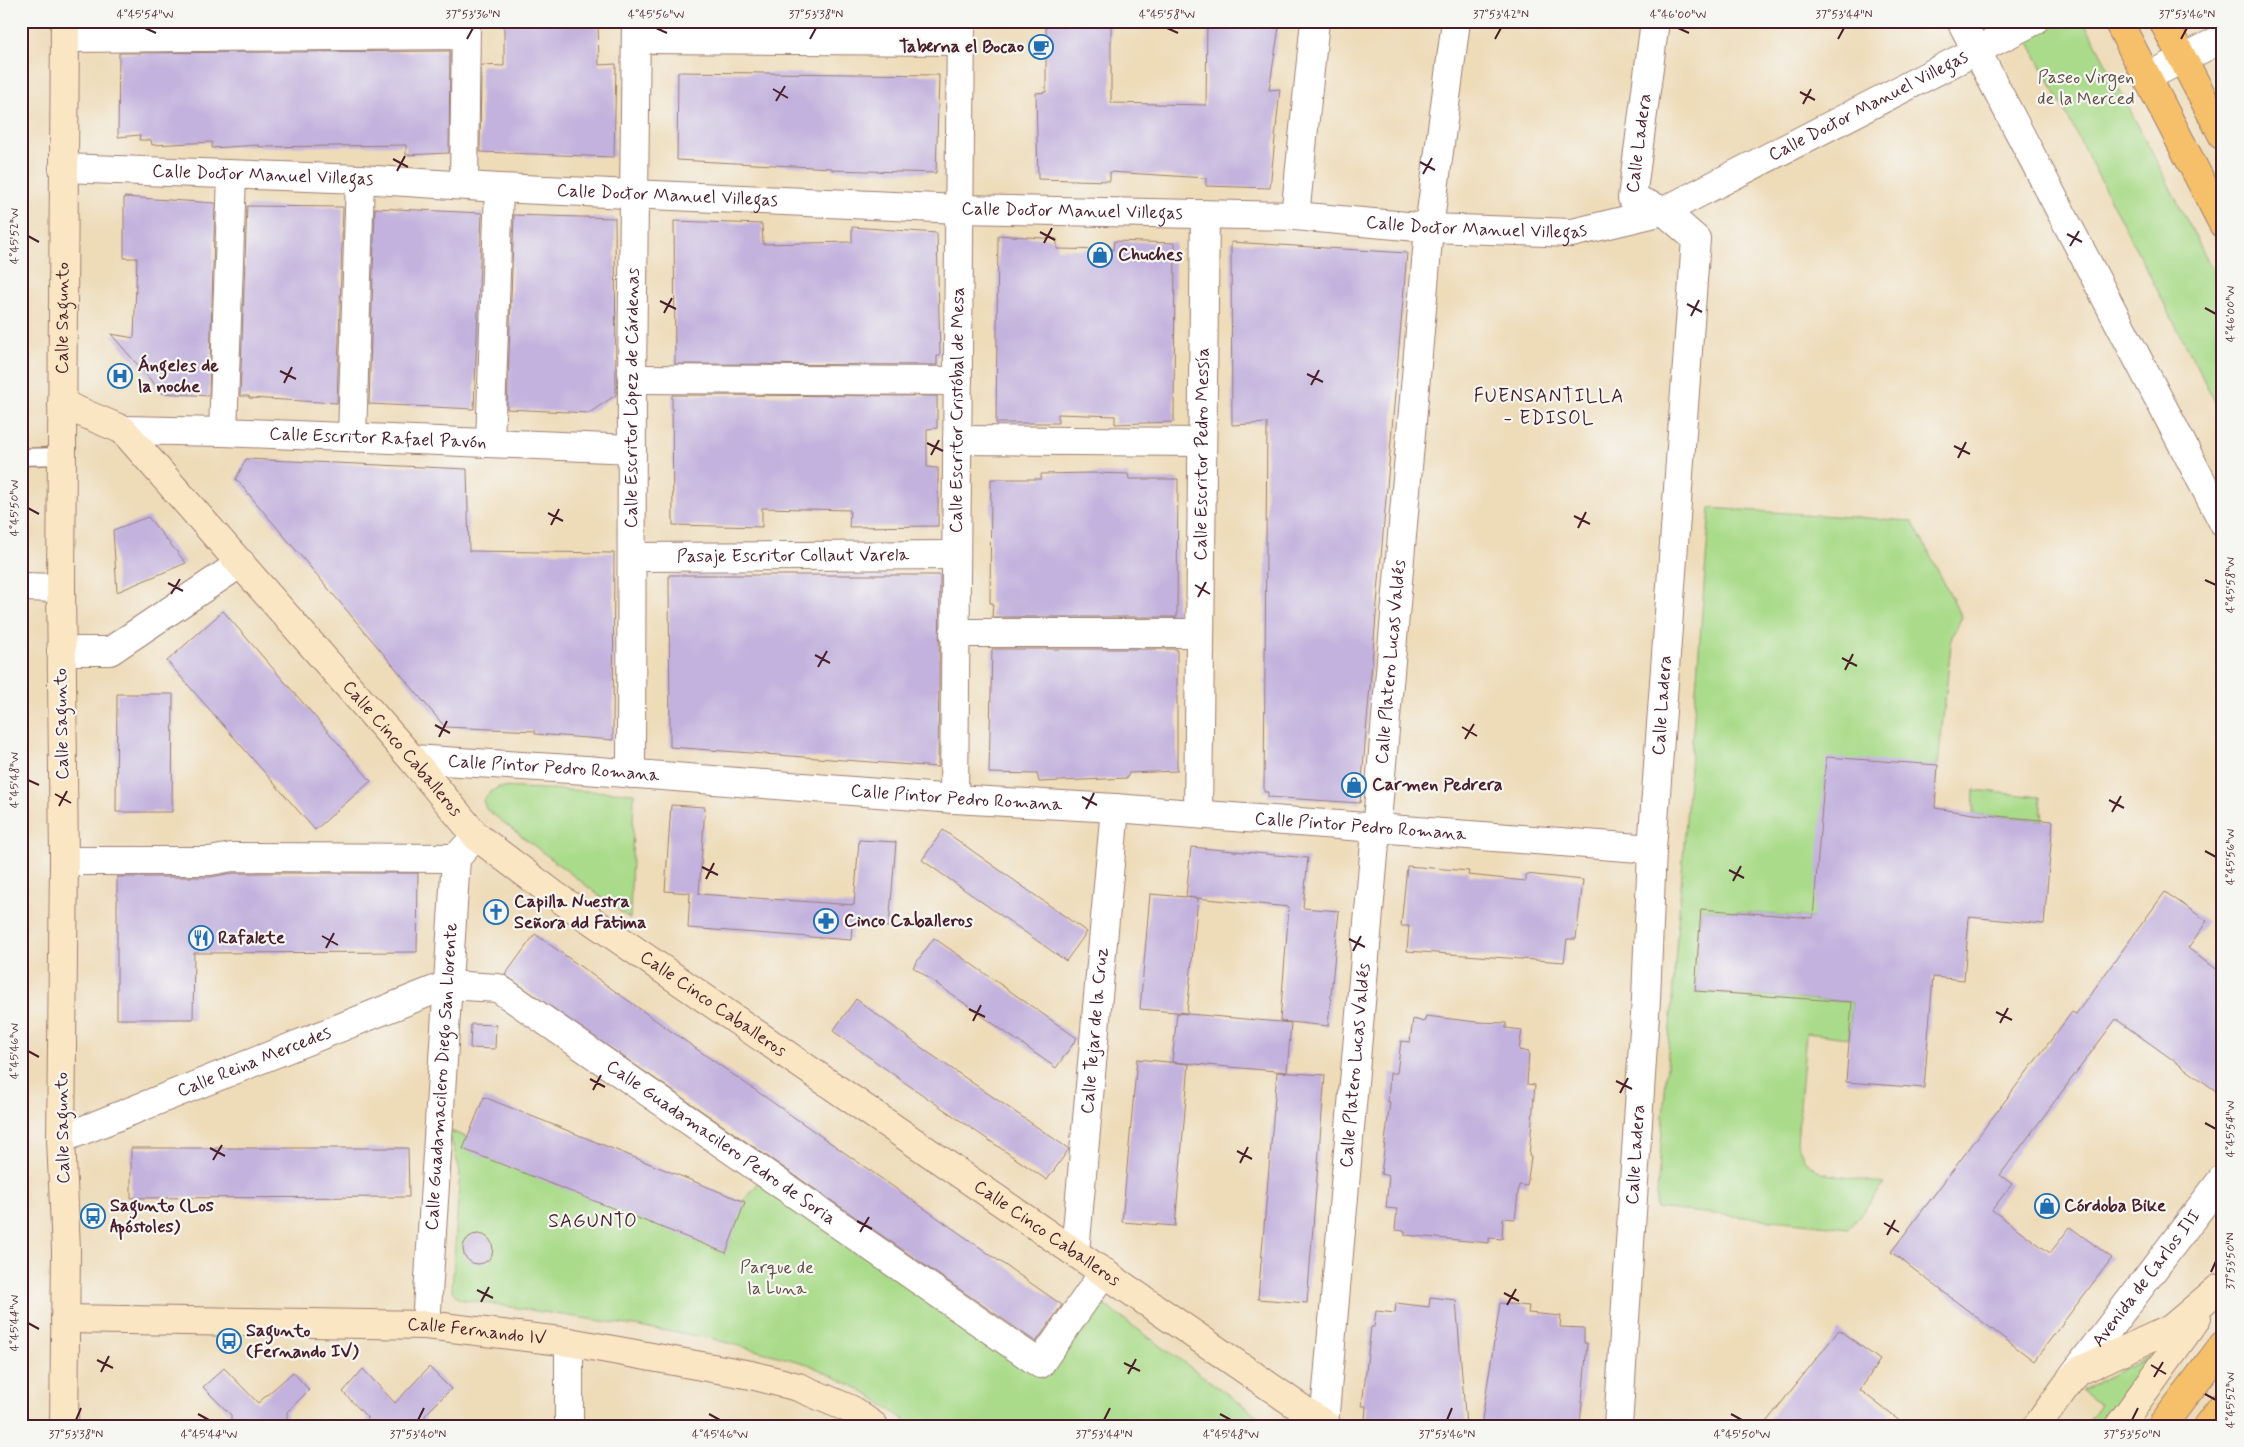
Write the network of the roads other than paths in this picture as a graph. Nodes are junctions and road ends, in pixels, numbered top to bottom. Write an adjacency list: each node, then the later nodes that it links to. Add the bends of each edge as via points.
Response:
1 (1315, 21): 26 (street)
2 (1456, 21): 28 (street, Calle Platero Lucas Valdés)
3 (1655, 21): 24 (street, Calle Ladera, via 1632,198)
4 (1961, 21): 13 (street)
5 (2034, 21): 13 (street, Calle Doctor Manuel Villegas)
6 (2118, 21): 15 (main road)
7 (2163, 21): 14 (main road)
8 (466, 28): 9 (street); 20 (street)
9 (65, 29): 17 (street, Calle Sagunto)
10 (636, 30): 11 (street); 22 (street, Calle Escritor López de Cárdenas)
11 (961, 31): 23 (street, Calle Escritor Cristóbal de Mesa)
12 (2223, 38): 14 (street)
13 (1976, 51): 24 (street, Calle Doctor Manuel Villegas); 41 (street)
14 (2182, 58): 15 (street); 16 (main road)
15 (2147, 77): 27 (main road)
16 (2223, 136)
17 (63, 168): 18 (street, Calle Doctor Manuel Villegas); 31 (street, Calle Sagunto)
18 (232, 176): 19 (street, Calle Doctor Manuel Villegas); 33 (street)
19 (360, 180): 20 (street, Calle Doctor Manuel Villegas); 34 (street)
20 (464, 185): 21 (street, Calle Doctor Manuel Villegas)
21 (499, 188): 22 (street, Calle Doctor Manuel Villegas); 37 (street)
22 (634, 194): 23 (street, Calle Doctor Manuel Villegas); 29 (street, Calle Escritor López de Cárdenas)
23 (959, 209): 25 (street, Calle Doctor Manuel Villegas); 30 (street, Calle Escritor Cristóbal de Mesa)
24 (1664, 211): 28 (street, Calle Doctor Manuel Villegas, via 1572,233); 57 (street, Calle Ladera, via 1696,239)
25 (1205, 215): 26 (street, Calle Doctor Manuel Villegas); 36 (street, Calle Escritor Pedro Messía)
26 (1295, 216): 28 (street, Calle Doctor Manuel Villegas)
27 (2223, 224)
28 (1429, 228): 55 (street, Calle Platero Lucas Valdés)
29 (632, 379): 30 (street); 38 (street, Calle Escritor López de Cárdenas)
30 (958, 381): 35 (street, Calle Escritor Cristóbal de Mesa)
31 (62, 404): 32 (street, Calle Cinco Caballeros); 39 (street, Calle Sagunto)
32 (123, 430): 33 (street, Calle Escritor Rafael Pavón); 44 (street, Calle Cinco Caballeros)
33 (223, 432): 34 (street, Calle Escritor Rafael Pavón)
34 (352, 437): 37 (street, Calle Escritor Rafael Pavón)
35 (958, 440): 36 (street); 42 (street, Calle Escritor Cristóbal de Mesa)
36 (1202, 442): 48 (street, Calle Escritor Pedro Messía)
37 (490, 443): 38 (street, Calle Escritor Rafael Pavón)
38 (632, 449): 43 (street, Calle Escritor López de Cárdenas)
39 (62, 456): 40 (lane); 46 (street, Calle Sagunto)
40 (21, 457)
41 (2223, 522)
42 (955, 555): 43 (street, Pasaje Escritor Collaut Varela); 47 (street, Calle Escritor Cristóbal de Mesa)
43 (632, 556): 51 (street, Calle Escritor López de Cárdenas)
44 (241, 563): 49 (street, via 110,650); 50 (street, Calle Cinco Caballeros)
45 (21, 587): 46 (street)
46 (60, 588): 49 (street, Calle Sagunto)
47 (954, 633): 48 (street); 52 (street, Calle Escritor Cristóbal de Mesa)
48 (1200, 633): 54 (street, Calle Escritor Pedro Messía)
49 (61, 650): 59 (street, Calle Sagunto)
50 (412, 759): 51 (street, Calle Pintor Pedro Romana); 56 (street, Calle Cinco Caballeros)
51 (632, 774): 52 (street, Calle Pintor Pedro Romana)
52 (954, 800): 53 (street, Calle Pintor Pedro Romana)
53 (1115, 808): 54 (street, Calle Pintor Pedro Romana); 63 (street, Calle Tejar de la Cruz)
54 (1198, 814): 55 (street, Calle Pintor Pedro Romana)
55 (1378, 828): 57 (street, Calle Pintor Pedro Romana); 72 (street, Calle Platero Lucas Valdés)
56 (476, 836): 58 (street); 63 (street, Calle Cinco Caballeros, via 553,894)
57 (1652, 849): 76 (street, Calle Ladera)
58 (456, 858): 59 (street, via 232,857 210,861); 60 (street, Calle Guadamacilero Diego San Llorente)
59 (64, 861): 61 (street, Calle Sagunto)
60 (447, 985): 61 (street, Calle Reina Mercedes); 64 (street, Calle Guadamacilero Pedro de Soria, via 498,988 1040,1364); 67 (street, Calle Guadamacilero Diego San Llorente)
61 (61, 1139): 66 (street, Calle Sagunto, via 66,1250)
62 (2223, 1178): 70 (street, Avenida de Carlos III)
63 (1075, 1252): 64 (street, Calle Cinco Caballeros)
64 (1104, 1272): 72 (street, Calle Cinco Caballeros)
65 (2220, 1286): 70 (street, Avenida de Carlos III, via 2172,1328 2086,1366); 78 (street, Avenida de Carlos III)
66 (65, 1319): 67 (street, Calle Fernando IV); 73 (street, Calle Sagunto)
67 (426, 1325): 68 (street, Calle Fernando IV)
68 (569, 1342): 74 (street); 75 (street, Calle Fernando IV, via 750,1375 798,1387 850,1409)
69 (2223, 1345): 79 (main road)
70 (2071, 1379): 77 (street, Avenida de Carlos III)
71 (2223, 1405): 80 (main road)
72 (1326, 1425)
73 (64, 1426)
74 (569, 1426)
75 (874, 1426)
76 (1618, 1426)
77 (2037, 1426)
78 (2119, 1426)
79 (2162, 1426)
80 (2207, 1426)

